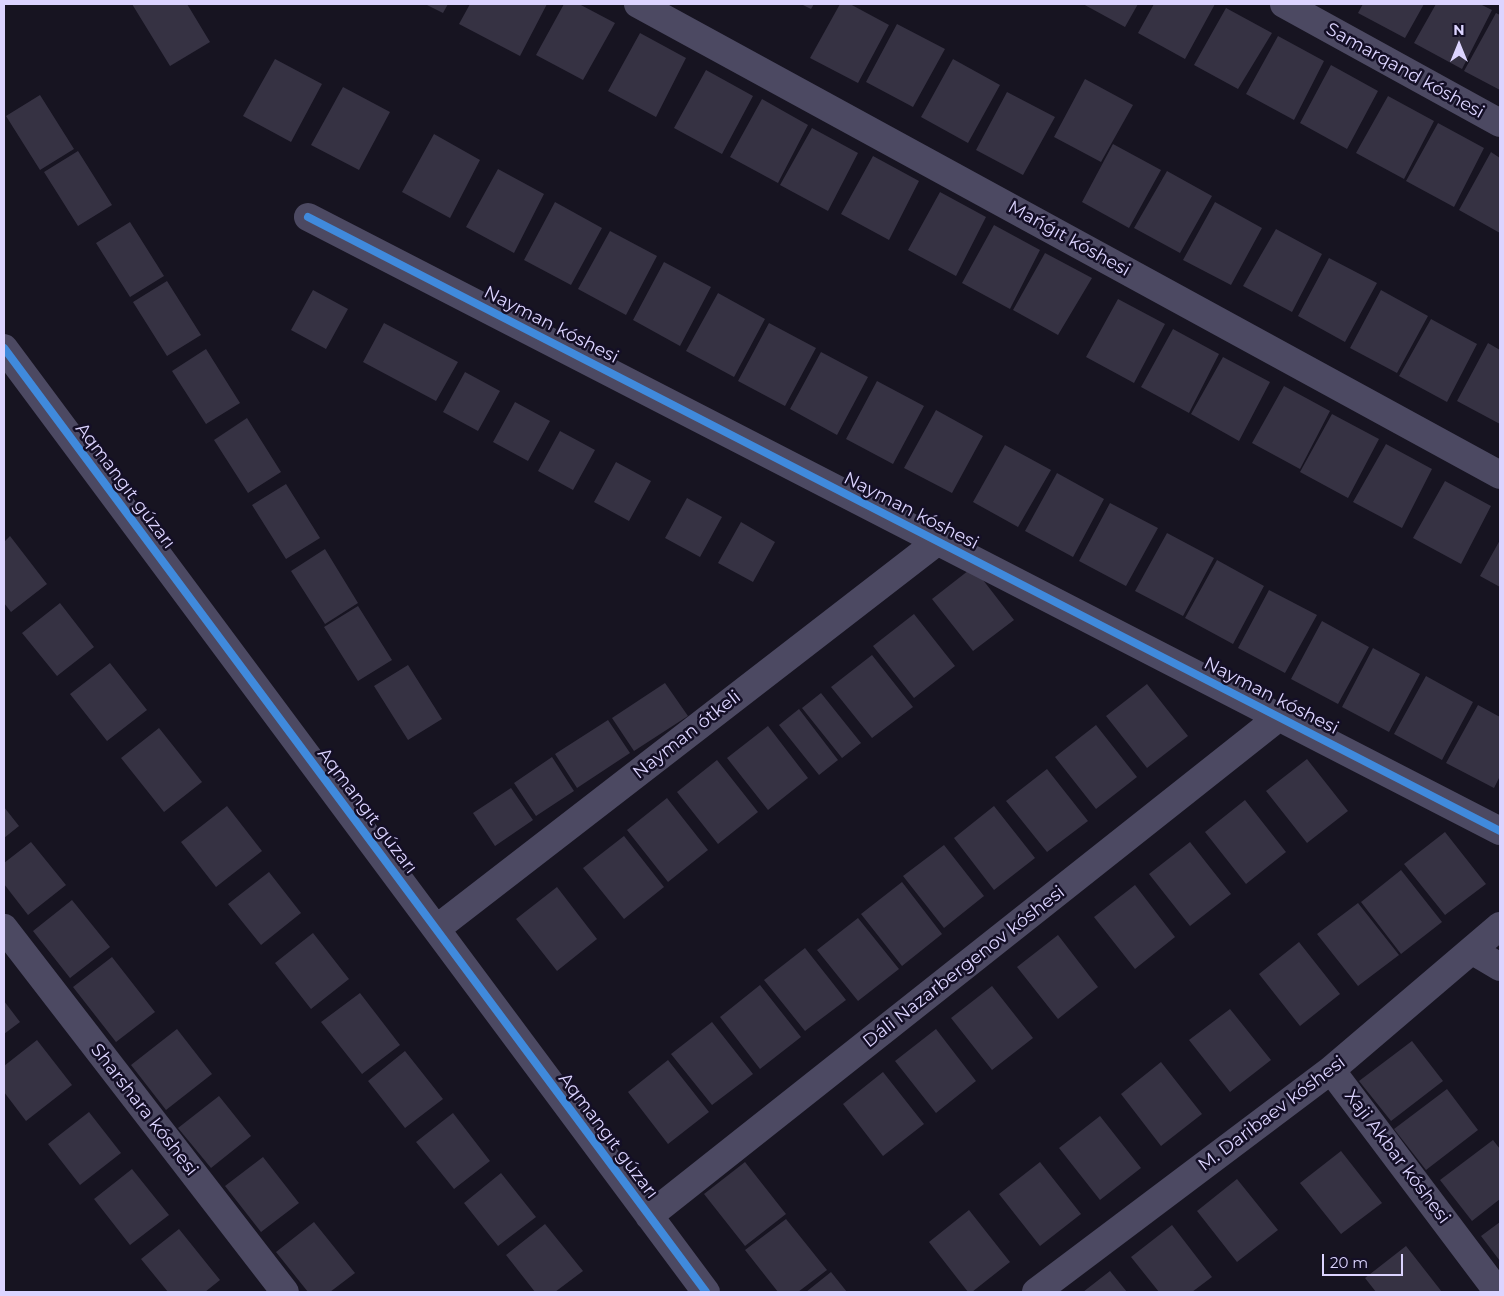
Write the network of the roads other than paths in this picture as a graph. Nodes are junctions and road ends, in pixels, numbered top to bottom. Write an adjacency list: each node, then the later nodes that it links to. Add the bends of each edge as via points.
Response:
1 (638, 4): 6 (street, Mańǵıt kóshesi)
2 (1284, 4): 3 (street, Samarqand kóshesi)
3 (1500, 123)
4 (308, 217): 7 (street, Nayman kóshesi)
5 (4, 348): 12 (street, Aqmangıt gúzarı)
6 (1500, 475)
7 (938, 541): 8 (street, Nayman kóshesi); 12 (street, Nayman ótkeli)
8 (1279, 717): 9 (street, Nayman kóshesi); 16 (street, Dáli Nazarbergenov kóshesi)
9 (1500, 830)
10 (1500, 926): 13 (street, M. Daribaev kóshesi)
11 (4, 928): 17 (street, Sharshara kóshesi)
12 (436, 929): 16 (street, Aqmangıt gúzarı)
13 (1473, 951): 14 (street); 15 (street, M. Daribaev kóshesi)
14 (1500, 966)
15 (1331, 1070): 19 (street, M. Daribaev kóshesi); 20 (street, Xaji Akbar kóshesi)
16 (649, 1216): 18 (street, Aqmangıt gúzarı)
17 (284, 1292)
18 (706, 1292)
19 (1036, 1292)
20 (1498, 1292)

